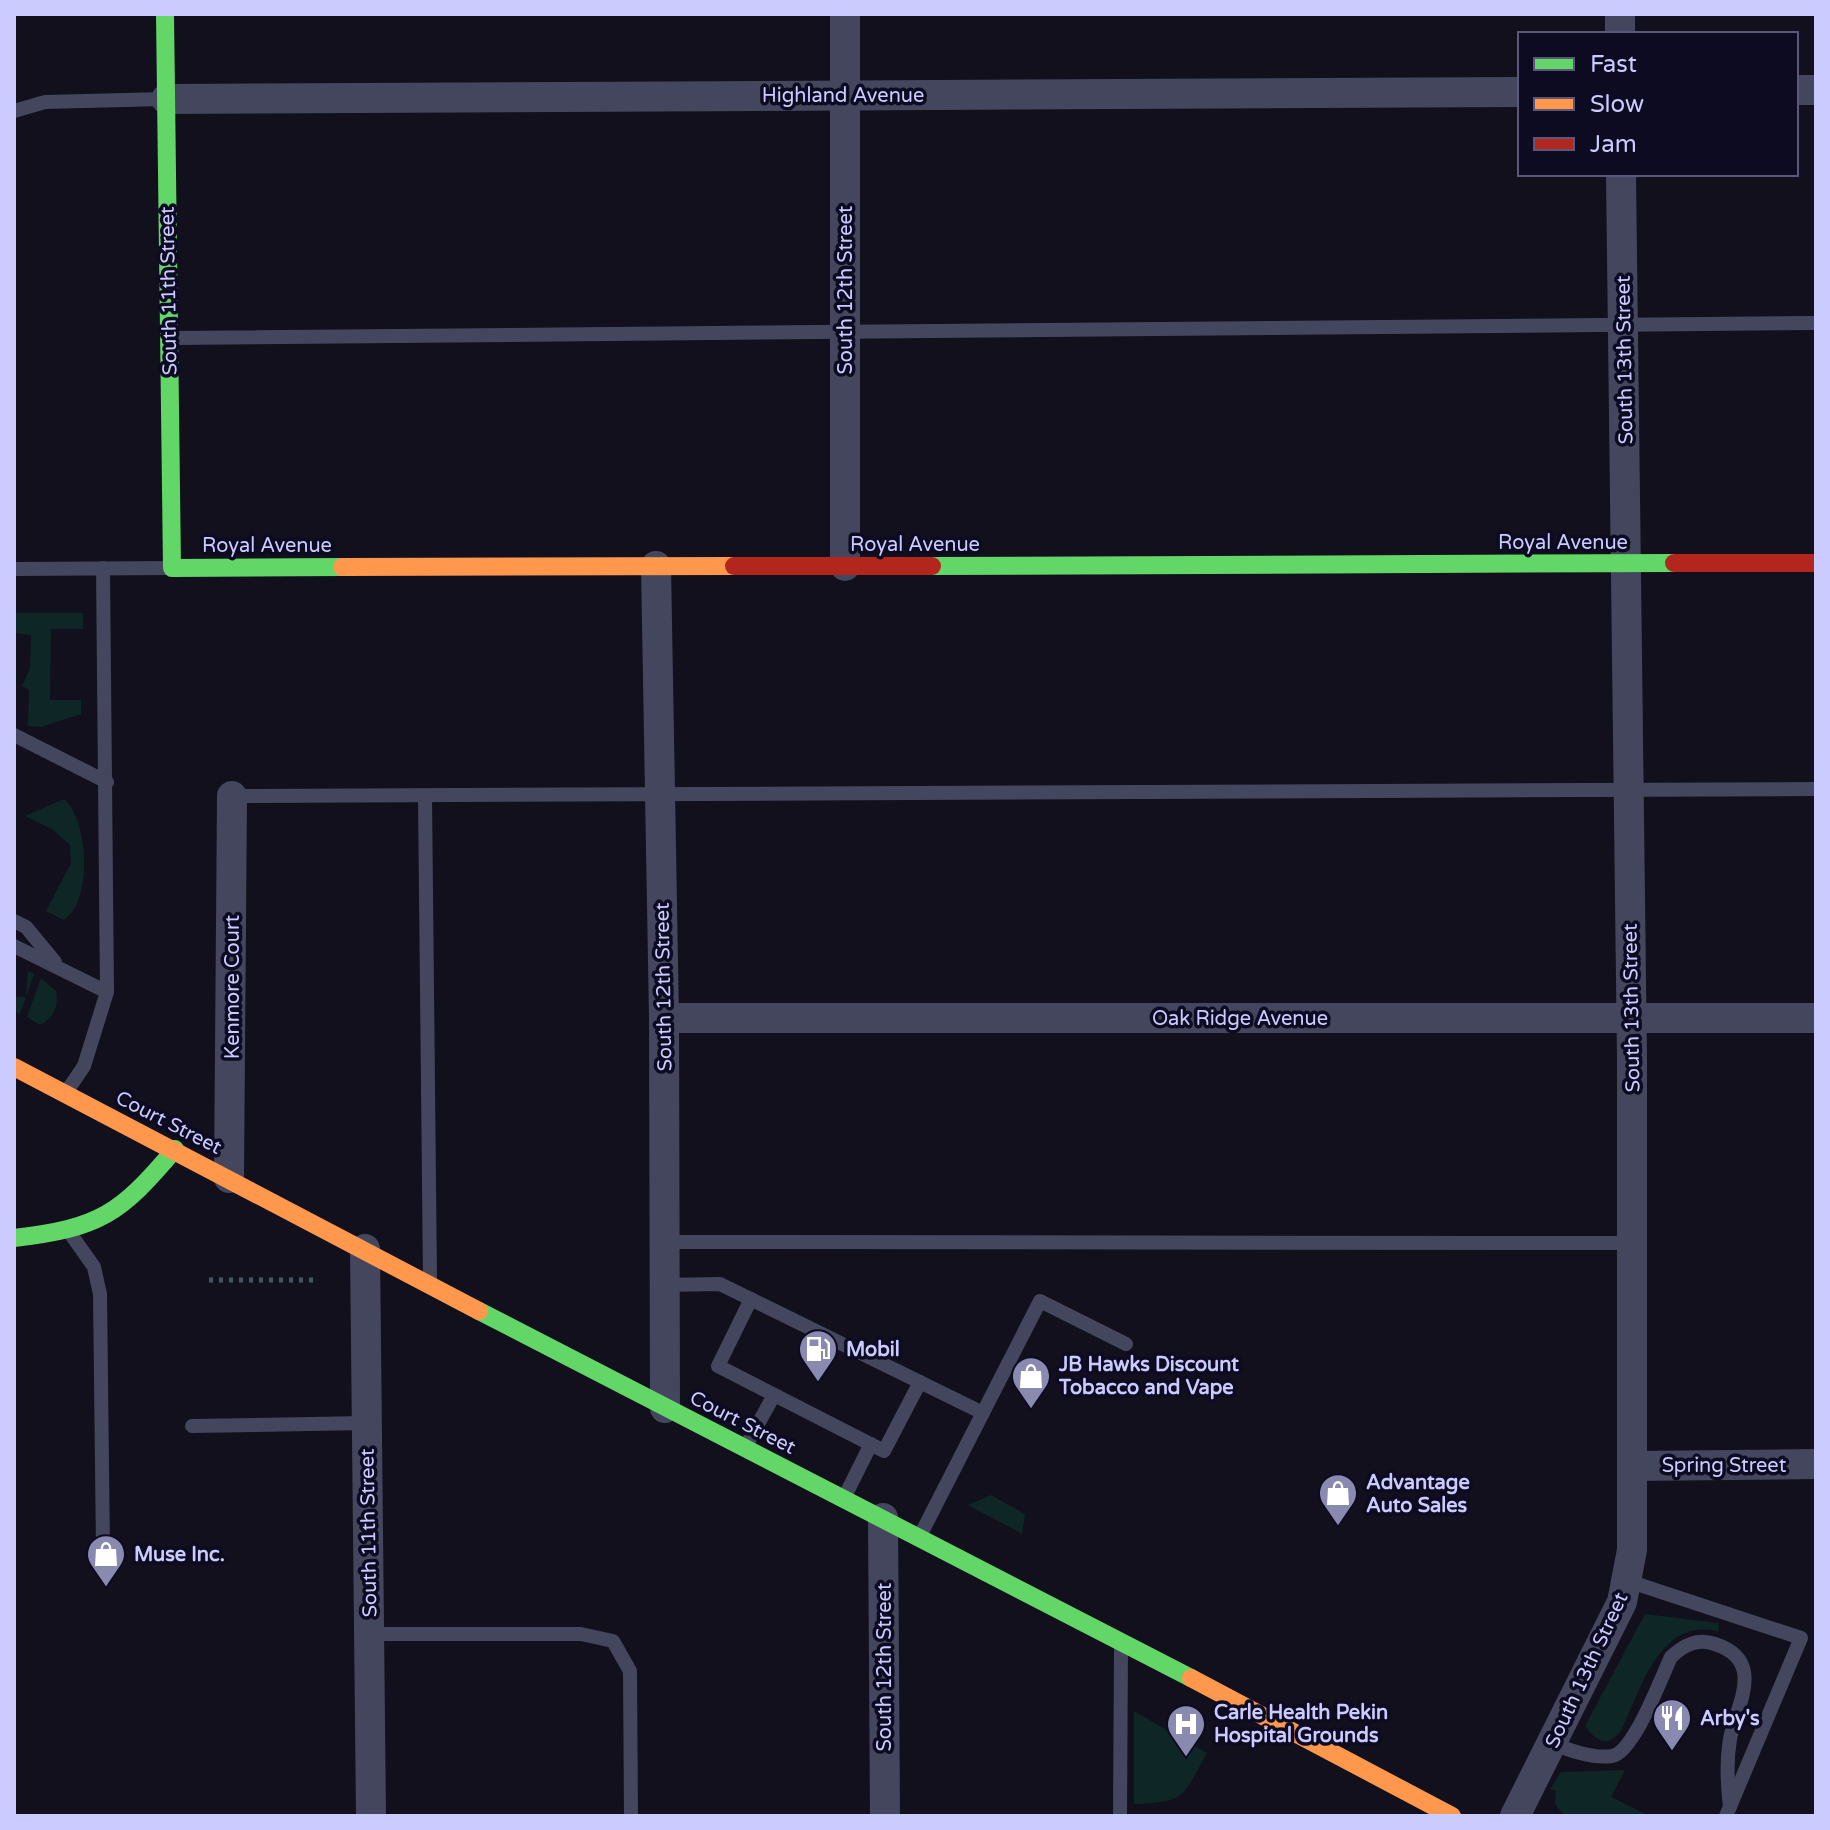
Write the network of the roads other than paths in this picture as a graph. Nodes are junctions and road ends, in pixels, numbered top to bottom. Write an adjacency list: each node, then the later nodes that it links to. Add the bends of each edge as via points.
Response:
1 (165, 14): 5 (street, South 11th Street)
2 (845, 14): 4 (street, South 12th Street)
3 (1518, 92): 4 (street, Highland Avenue)
4 (846, 95): 5 (street, Highland Avenue); 10 (street, South 12th Street)
5 (166, 99): 6 (lane, via 45,102); 11 (street, South 11th Street)
6 (14, 111)
7 (1621, 176): 9 (street, South 13th Street)
8 (1816, 323): 9 (lane)
9 (1624, 325): 10 (lane); 13 (street, South 13th Street)
10 (846, 330): 11 (lane); 15 (street, South 12th Street)
11 (169, 338): 17 (street, South 11th Street)
12 (1816, 563): 13 (street, Royal Avenue)
13 (1627, 564): 15 (street, Royal Avenue); 22 (street, South 13th Street)
14 (656, 566): 15 (street, Royal Avenue); 17 (street, Royal Avenue); 23 (street, South 12th Street)
15 (845, 566)
16 (103, 568): 17 (lane, Royal Avenue); 18 (lane, Royal Avenue); 20 (lane)
17 (172, 568)
18 (14, 569)
19 (14, 735): 20 (lane)
20 (107, 782): 29 (lane)
21 (1816, 789): 22 (lane)
22 (1626, 790): 23 (lane); 32 (street, South 13th Street)
23 (660, 794): 25 (lane); 30 (street, South 12th Street)
24 (232, 796): 25 (lane); 36 (street, Kenmore Court)
25 (425, 796): 42 (lane)
26 (14, 921): 28 (lane, via 26,927)
27 (14, 946): 28 (lane)
28 (60, 968): 29 (lane)
29 (107, 992): 34 (lane, via 84,1066)
30 (664, 1018): 32 (street, Oak Ridge Avenue); 39 (street, South 12th Street)
31 (1816, 1018): 32 (street, Oak Ridge Avenue)
32 (1632, 1019): 40 (street, South 13th Street)
33 (14, 1067): 34 (street, Court Street)
34 (65, 1093): 35 (street, Court Street)
35 (175, 1149): 36 (street, Court Street); 37 (street, via 135,1197 93,1226)
36 (229, 1178): 41 (street, Court Street)
37 (69, 1233): 38 (street); 59 (lane, via 94,1267 100,1294)
38 (14, 1238)
39 (664, 1242): 40 (lane); 43 (street, South 12th Street)
40 (1633, 1243): 55 (street, South 13th Street)
41 (365, 1249): 42 (street, Court Street); 50 (street, South 11th Street)
42 (430, 1283): 48 (street, Court Street)
43 (664, 1285): 44 (lane, via 720,1284); 48 (street, South 12th Street)
44 (751, 1299): 46 (lane); 47 (lane, via 718,1366)
45 (1126, 1344): 49 (lane, via 1040,1301)
46 (920, 1382): 49 (lane); 52 (lane, via 884,1451)
47 (774, 1395): 52 (lane); 53 (lane)
48 (665, 1408): 53 (street, Court Street)
49 (983, 1413): 58 (lane)
50 (367, 1423): 51 (lane); 61 (street, South 11th Street)
51 (192, 1426)
52 (871, 1444): 56 (lane)
53 (745, 1448): 56 (street, Court Street)
54 (1816, 1464): 55 (street, Spring Street)
55 (1632, 1466): 60 (street, South 13th Street)
56 (844, 1498): 57 (street, Court Street)
57 (883, 1518): 58 (street, Court Street); 67 (street, South 12th Street)
58 (920, 1536): 62 (street, Court Street)
59 (103, 1550)
60 (1628, 1581): 63 (street, South 13th Street); 64 (lane, via 1801,1638)
61 (369, 1634): 65 (street, South 11th Street); 66 (lane, via 581,1634 613,1641 630,1671)
62 (1121, 1641): 68 (lane); 69 (street, Court Street)
63 (1551, 1743): 64 (lane, via 1614,1756 1628,1746 1671,1657 1697,1641 1717,1644 1743,1669 1746,1686 1725,1771); 70 (street, South 13th Street)
64 (1728, 1812)
65 (371, 1816)
66 (631, 1816)
67 (885, 1816)
68 (1120, 1816)
69 (1452, 1816)
70 (1515, 1816)

